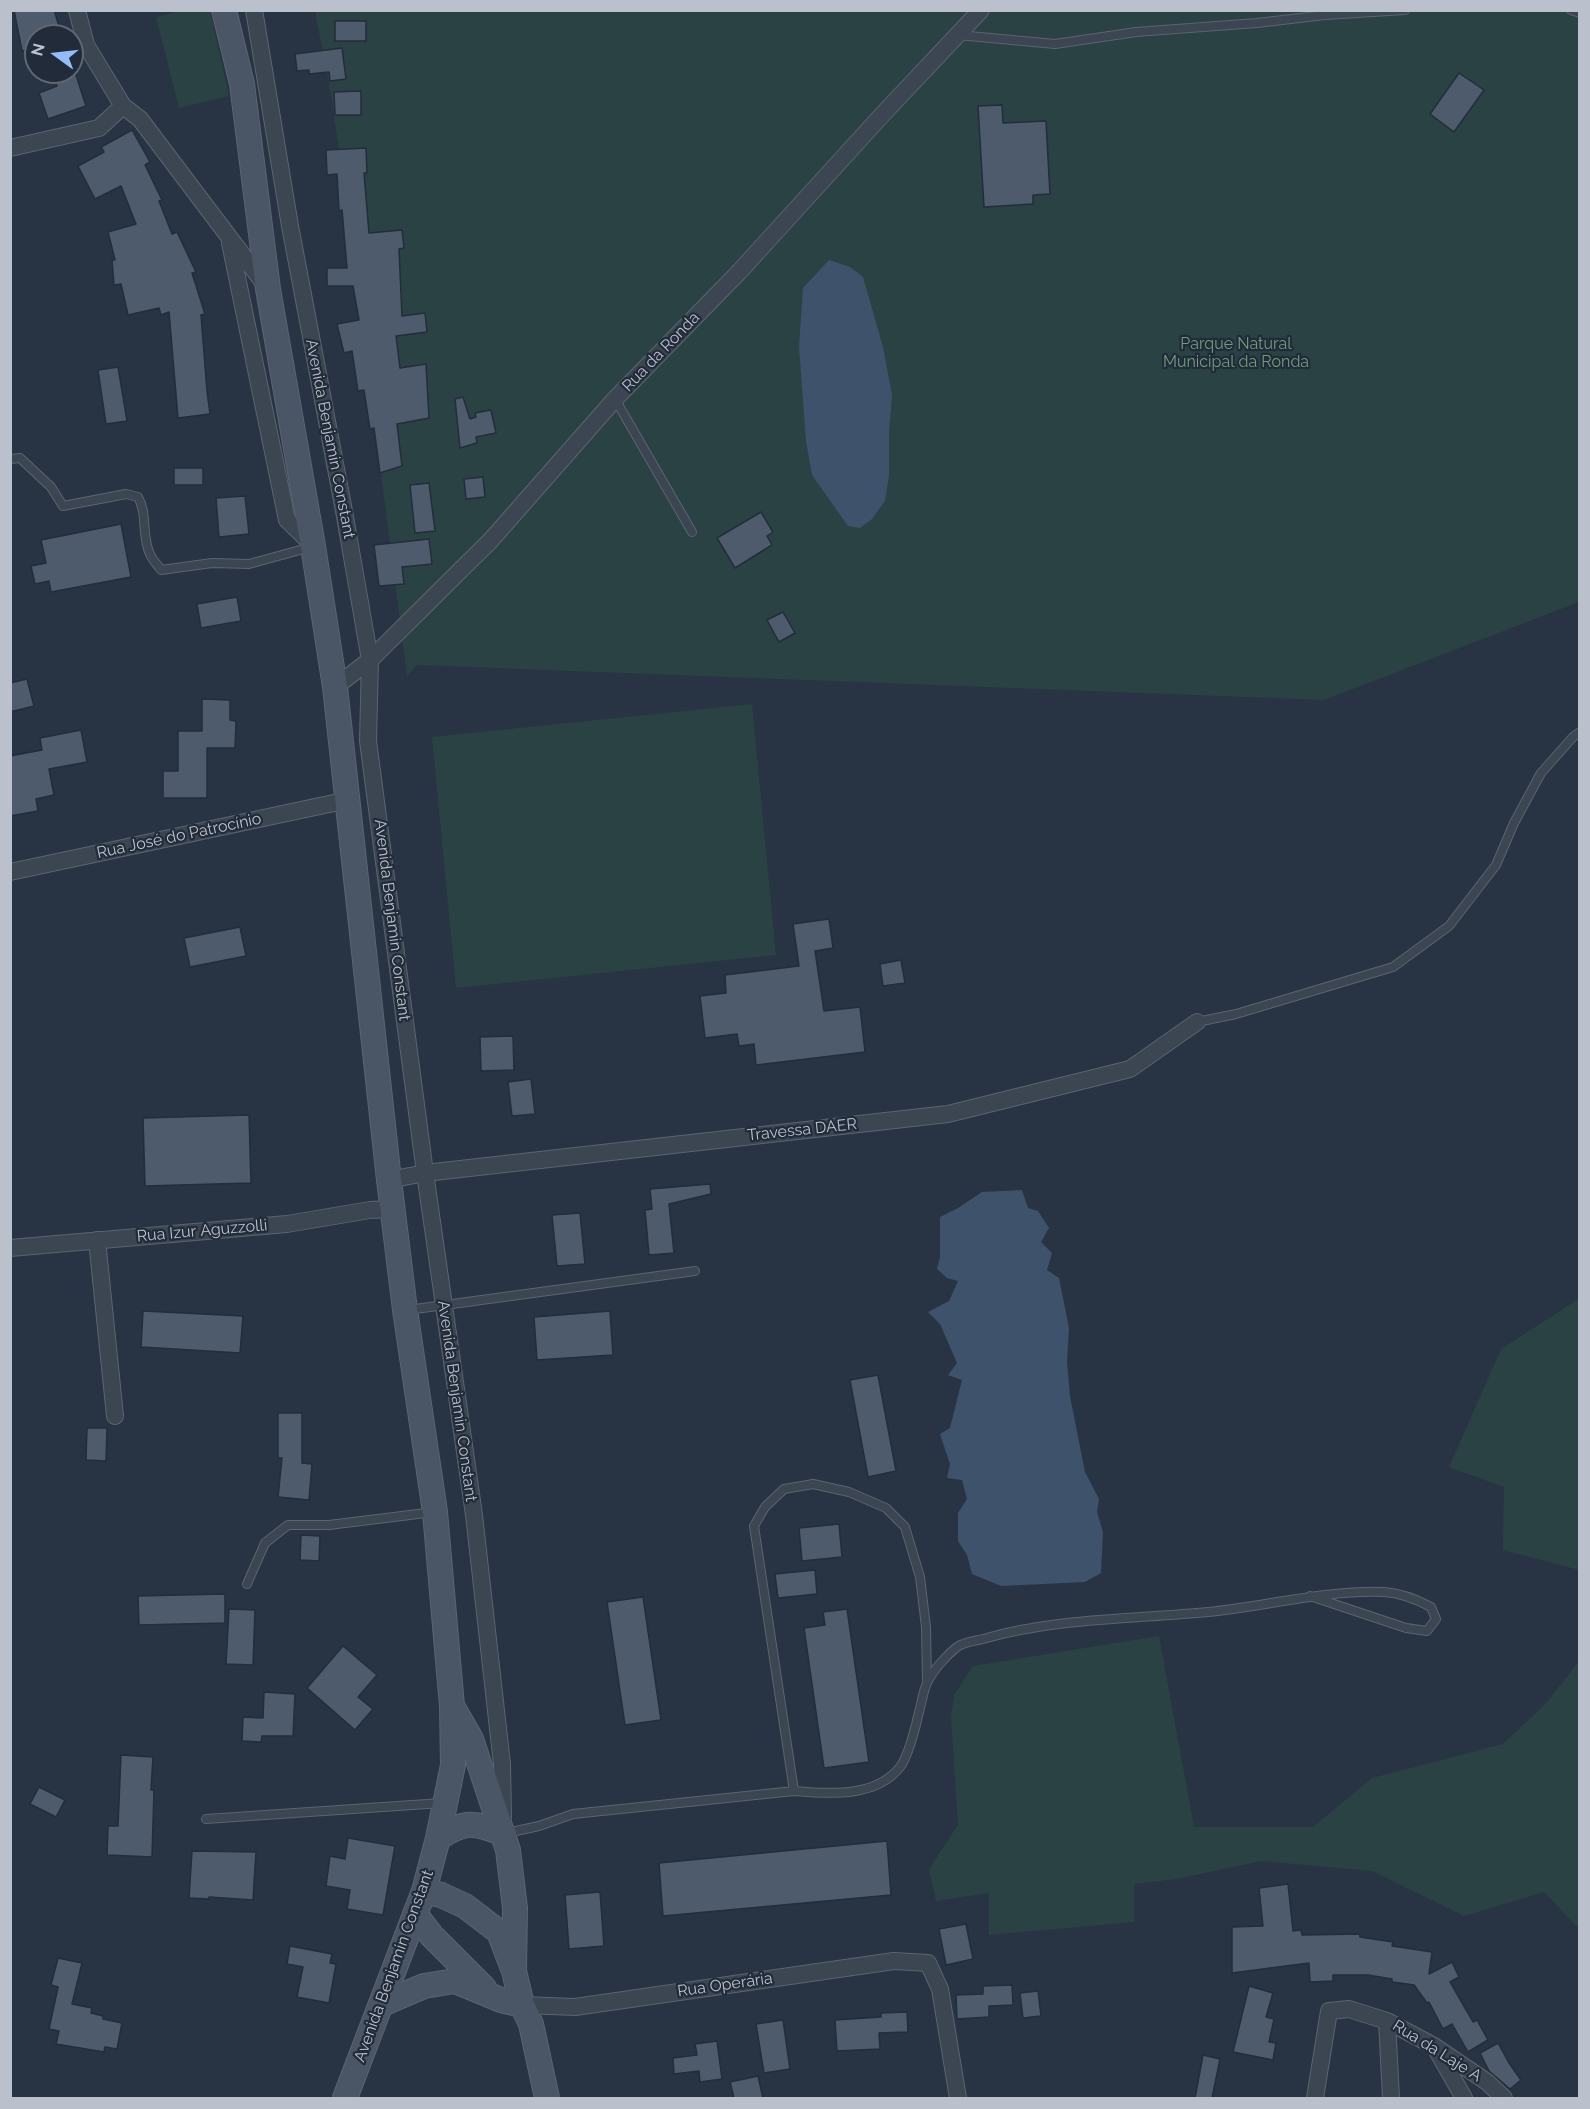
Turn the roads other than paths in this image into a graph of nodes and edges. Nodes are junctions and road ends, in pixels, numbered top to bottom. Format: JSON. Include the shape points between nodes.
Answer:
{"nodes":[{"id":1,"x":77,"y":10,"type":"edge"},
{"id":2,"x":224,"y":10,"type":"edge"},
{"id":3,"x":254,"y":10,"type":"edge"},
{"id":4,"x":981,"y":10,"type":"edge"},
{"id":5,"x":1405,"y":10,"type":"edge"},
{"id":6,"x":1570,"y":10,"type":"edge"},
{"id":7,"x":1323,"y":13,"type":"edge"},
{"id":8,"x":1580,"y":13,"type":"edge"},
{"id":9,"x":957,"y":35,"type":"junction"},
{"id":10,"x":123,"y":106,"type":"junction"},
{"id":11,"x":10,"y":148,"type":"edge"},
{"id":12,"x":229,"y":236,"type":"junction"},
{"id":13,"x":268,"y":289,"type":"junction"},
{"id":14,"x":615,"y":399,"type":"junction"},
{"id":15,"x":10,"y":459,"type":"edge"},
{"id":16,"x":692,"y":532,"type":"dead end"},
{"id":17,"x":314,"y":546,"type":"junction"},
{"id":18,"x":370,"y":660,"type":"junction"},
{"id":19,"x":335,"y":687,"type":"junction"},
{"id":20,"x":1580,"y":732,"type":"edge"},
{"id":21,"x":348,"y":800,"type":"junction"},
{"id":22,"x":10,"y":872,"type":"edge"},
{"id":23,"x":1197,"y":1022,"type":"joint"},
{"id":24,"x":425,"y":1173,"type":"junction"},
{"id":25,"x":389,"y":1180,"type":"junction"},
{"id":26,"x":392,"y":1209,"type":"junction"},
{"id":27,"x":97,"y":1240,"type":"junction"},
{"id":28,"x":10,"y":1248,"type":"edge"},
{"id":29,"x":695,"y":1271,"type":"dead end"},
{"id":30,"x":443,"y":1305,"type":"junction"},
{"id":31,"x":405,"y":1310,"type":"junction"},
{"id":32,"x":116,"y":1416,"type":"dead end"},
{"id":33,"x":435,"y":1512,"type":"junction"},
{"id":34,"x":247,"y":1584,"type":"dead end"},
{"id":35,"x":1310,"y":1596,"type":"junction"},
{"id":36,"x":927,"y":1682,"type":"junction"},
{"id":37,"x":452,"y":1706,"type":"junction"},
{"id":38,"x":794,"y":1791,"type":"junction"},
{"id":39,"x":445,"y":1803,"type":"junction"},
{"id":40,"x":206,"y":1819,"type":"dead end"},
{"id":41,"x":504,"y":1834,"type":"junction"},
{"id":42,"x":438,"y":1838,"type":"junction"},
{"id":43,"x":424,"y":1891,"type":"junction"},
{"id":44,"x":415,"y":1914,"type":"junction"},
{"id":45,"x":514,"y":1971,"type":"junction"},
{"id":46,"x":489,"y":1994,"type":"junction"},
{"id":47,"x":382,"y":2004,"type":"junction"},
{"id":48,"x":522,"y":2005,"type":"junction"},
{"id":49,"x":1387,"y":2021,"type":"junction"},
{"id":50,"x":1434,"y":2046,"type":"junction"},
{"id":51,"x":345,"y":2098,"type":"edge"},
{"id":52,"x":547,"y":2098,"type":"edge"},
{"id":53,"x":958,"y":2098,"type":"edge"},
{"id":54,"x":1315,"y":2098,"type":"edge"},
{"id":55,"x":1391,"y":2098,"type":"edge"},
{"id":56,"x":1464,"y":2098,"type":"edge"},
{"id":57,"x":1504,"y":2098,"type":"edge"}],
"edges":[{"from":1,"to":10,"type":"street","name":"Avenida Benjamin Constant","via":[[86,45]]},
{"from":2,"to":13,"type":"main road","name":"Avenida Benjamin Constant","via":[[242,84]]},
{"from":3,"to":18,"type":"street","name":"Avenida Benjamin Constant"},
{"from":4,"to":9,"type":"street","name":"Rua da Ronda"},
{"from":5,"to":7,"type":"lane"},
{"from":6,"to":8,"type":"lane"},
{"from":7,"to":9,"type":"lane","via":[[1055,44]]},
{"from":9,"to":14,"type":"street","name":"Rua da Ronda","via":[[739,272]]},
{"from":10,"to":11,"type":"street","via":[[99,128]]},
{"from":10,"to":12,"type":"street","name":"Avenida Benjamin Constant","via":[[140,119]]},
{"from":12,"to":13,"type":"street","name":"Avenida Benjamin Constant"},
{"from":12,"to":17,"type":"street","name":"Avenida Benjamin Constant","via":[[287,520]]},
{"from":13,"to":17,"type":"main road","name":"Avenida Benjamin Constant"},
{"from":14,"to":16,"type":"lane"},
{"from":14,"to":18,"type":"street","name":"Rua da Ronda","via":[[491,540]]},
{"from":15,"to":17,"type":"lane","via":[[20,458],[51,487],[63,506],[126,494],[138,496],[144,506],[149,553],[161,570],[212,563],[249,564]]},
{"from":17,"to":19,"type":"main road","name":"Avenida Benjamin Constant"},
{"from":18,"to":19,"type":"street","name":"Rua da Ronda"},
{"from":18,"to":24,"type":"street","name":"Avenida Benjamin Constant","via":[[368,741]]},
{"from":19,"to":21,"type":"main road","name":"Avenida Benjamin Constant"},
{"from":20,"to":23,"type":"lane","via":[[1541,773],[1496,865],[1449,926],[1393,966],[1236,1014]]},
{"from":21,"to":22,"type":"street","name":"Rua José do Patrocínio"},
{"from":21,"to":25,"type":"main road","name":"Avenida Benjamin Constant"},
{"from":23,"to":24,"type":"street","name":"Travessa DAER","via":[[1130,1069],[948,1114]]},
{"from":24,"to":25,"type":"street","name":"Travessa DAER"},
{"from":24,"to":30,"type":"street","name":"Avenida Benjamin Constant"},
{"from":25,"to":26,"type":"main road","name":"Avenida Benjamin Constant"},
{"from":26,"to":27,"type":"street","name":"Rua Izur Aguzzolli","via":[[287,1224]]},
{"from":26,"to":31,"type":"main road","name":"Avenida Benjamin Constant"},
{"from":27,"to":28,"type":"street","name":"Rua Izur Aguzzolli"},
{"from":27,"to":32,"type":"street"},
{"from":29,"to":30,"type":"lane"},
{"from":30,"to":31,"type":"lane"},
{"from":30,"to":41,"type":"street","name":"Avenida Benjamin Constant","via":[[474,1515],[502,1764]]},
{"from":31,"to":33,"type":"main road","name":"Avenida Benjamin Constant"},
{"from":33,"to":34,"type":"lane","via":[[329,1525],[288,1525],[265,1544]]},
{"from":33,"to":37,"type":"main road","name":"Avenida Benjamin Constant"},
{"from":35,"to":35,"type":"lane","via":[[1386,1592],[1408,1596],[1431,1607],[1436,1619],[1427,1631],[1406,1628]]},
{"from":35,"to":36,"type":"lane","via":[[1210,1612],[1073,1622],[1006,1632],[959,1646]]},
{"from":36,"to":38,"type":"lane","via":[[901,1767],[882,1784],[822,1794]]},
{"from":36,"to":38,"type":"lane","via":[[920,1577],[904,1527],[886,1508],[849,1492],[813,1485],[784,1489],[765,1507],[754,1526]]},
{"from":37,"to":39,"type":"main road","name":"Avenida Benjamin Constant","via":[[453,1765]]},
{"from":37,"to":41,"type":"main road","via":[[471,1739]]},
{"from":38,"to":41,"type":"lane","via":[[573,1814]]},
{"from":39,"to":40,"type":"lane"},
{"from":39,"to":42,"type":"main road","name":"Avenida Benjamin Constant"},
{"from":41,"to":42,"type":"main road","via":[[477,1823],[454,1828]]},
{"from":41,"to":45,"type":"main road","via":[[515,1908]]},
{"from":42,"to":43,"type":"main road","name":"Avenida Benjamin Constant"},
{"from":43,"to":44,"type":"main road","name":"Avenida Benjamin Constant"},
{"from":43,"to":45,"type":"main road","via":[[465,1906],[499,1932]]},
{"from":44,"to":46,"type":"main road"},
{"from":44,"to":47,"type":"main road","name":"Avenida Benjamin Constant"},
{"from":45,"to":48,"type":"main road"},
{"from":46,"to":47,"type":"main road","via":[[455,1981],[424,1986]]},
{"from":46,"to":48,"type":"main road"},
{"from":47,"to":51,"type":"main road","name":"Avenida Benjamin Constant"},
{"from":48,"to":52,"type":"main road","via":[[531,2025]]},
{"from":48,"to":53,"type":"street","name":"Rua Operária","via":[[574,2007],[894,1961],[928,1963],[940,1989]]},
{"from":49,"to":50,"type":"street","name":"Rua da Laje A"},
{"from":49,"to":54,"type":"street","name":"Rua da Laje A","via":[[1349,2009],[1329,2011]]},
{"from":49,"to":55,"type":"street"},
{"from":50,"to":56,"type":"street"},
{"from":50,"to":57,"type":"street","name":"Rua da Laje A"}]}
